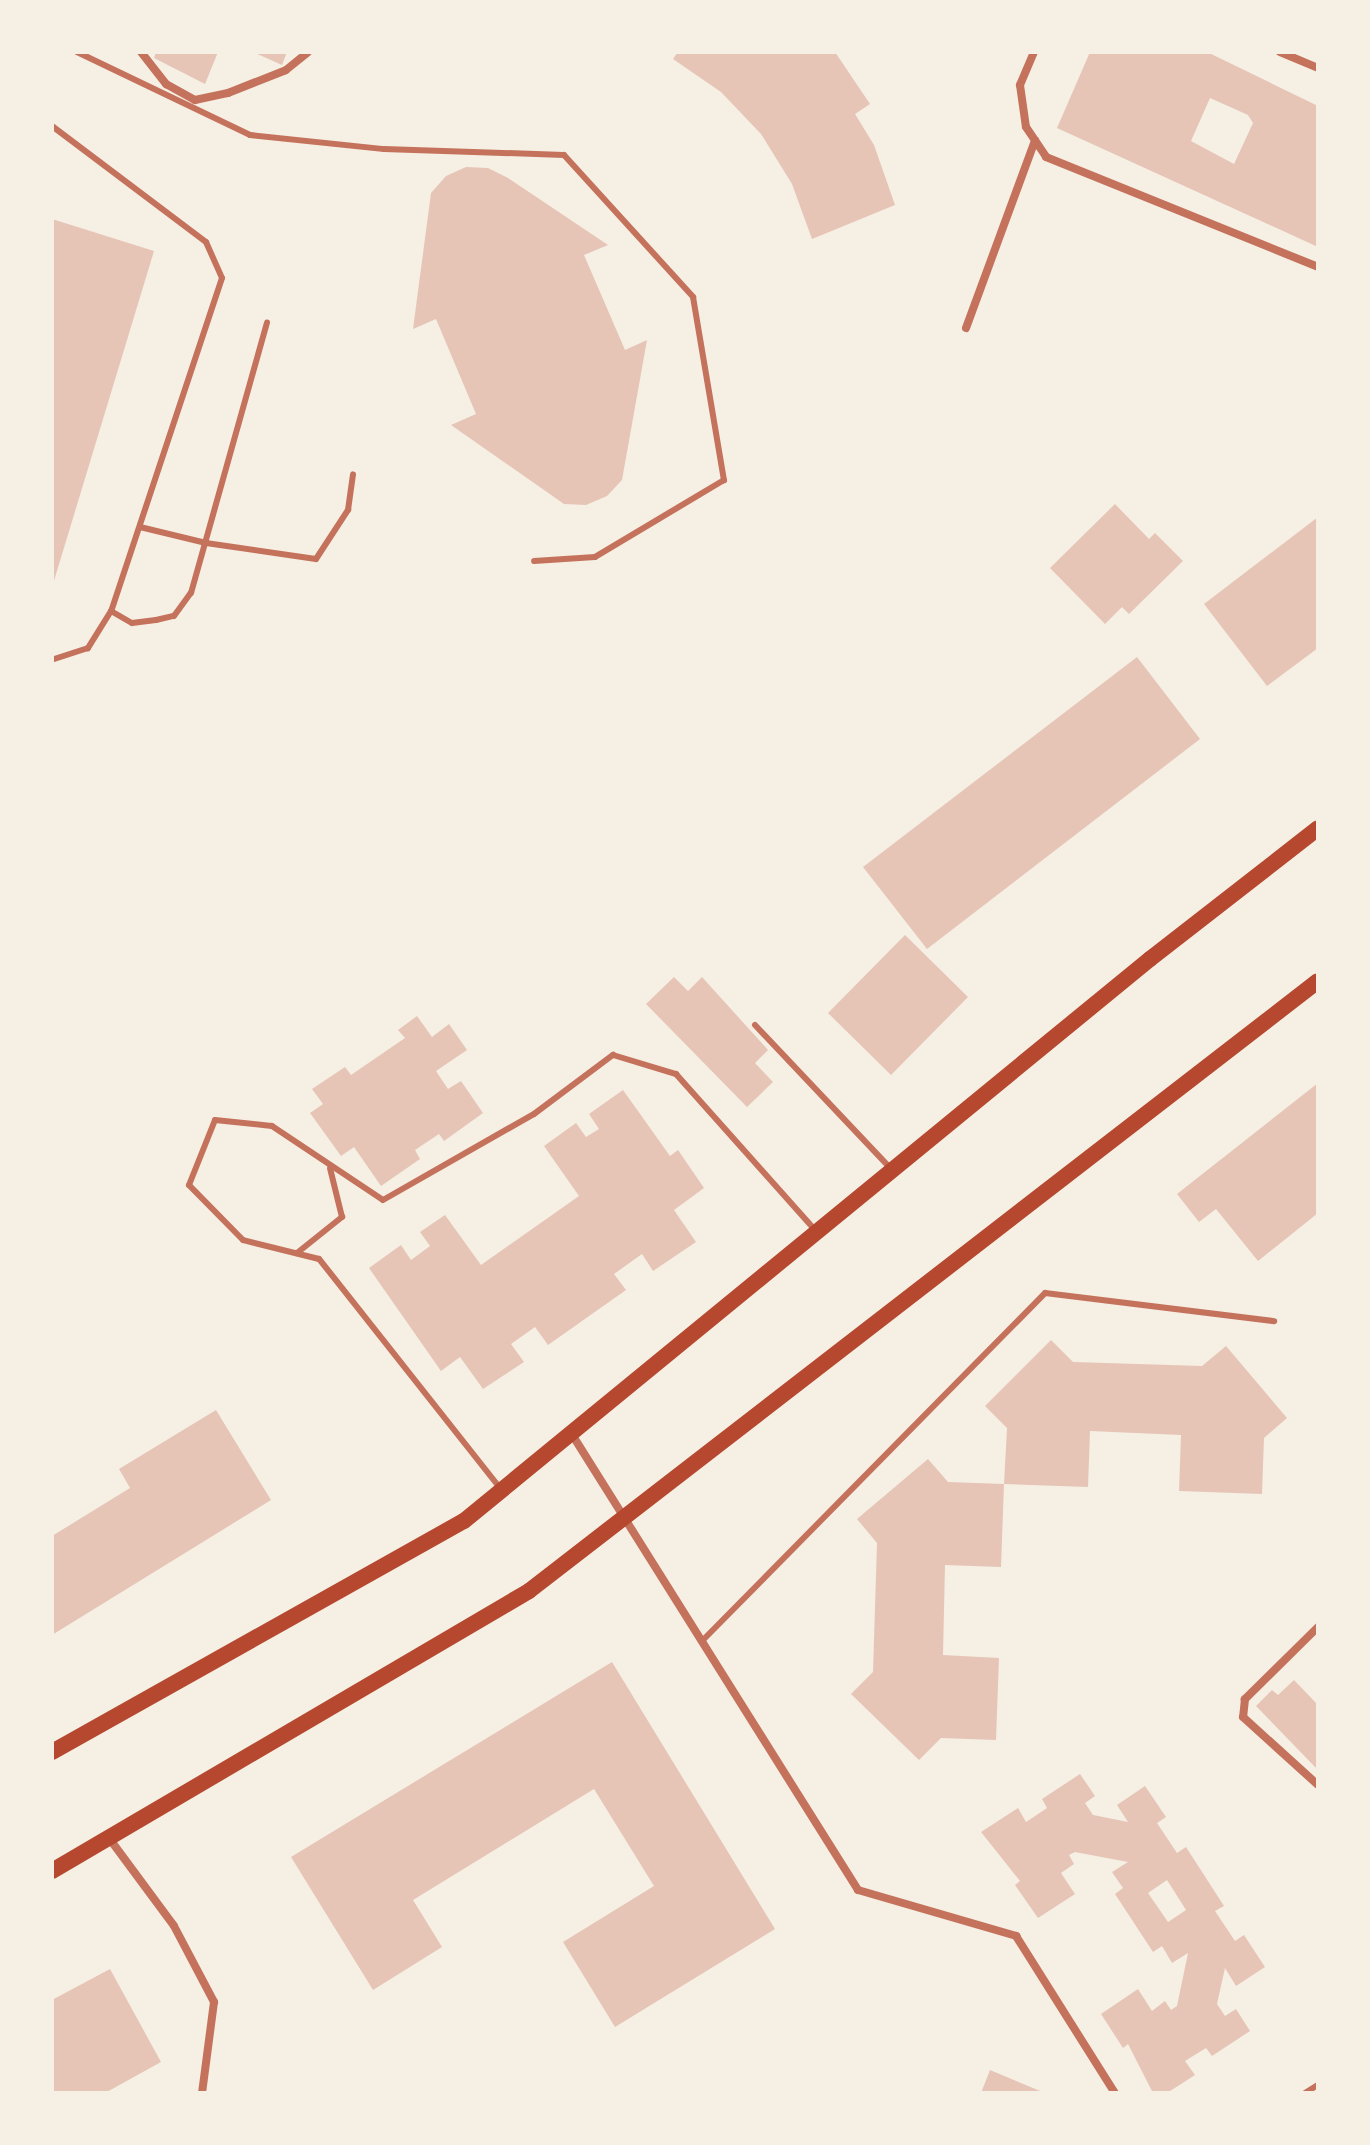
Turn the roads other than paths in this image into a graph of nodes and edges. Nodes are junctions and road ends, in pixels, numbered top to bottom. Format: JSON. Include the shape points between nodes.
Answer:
{"nodes":[{"id":1,"x":77,"y":52,"type":"edge"},
{"id":2,"x":141,"y":52,"type":"edge"},
{"id":3,"x":308,"y":52,"type":"edge"},
{"id":4,"x":1034,"y":52,"type":"edge"},
{"id":5,"x":1280,"y":52,"type":"edge"},
{"id":6,"x":1318,"y":68,"type":"edge"},
{"id":7,"x":52,"y":126,"type":"edge"},
{"id":8,"x":1035,"y":140,"type":"junction"},
{"id":9,"x":1318,"y":267,"type":"edge"},
{"id":10,"x":267,"y":322,"type":"dead end"},
{"id":11,"x":966,"y":328,"type":"dead end"},
{"id":12,"x":353,"y":474,"type":"dead end"},
{"id":13,"x":140,"y":527,"type":"junction"},
{"id":14,"x":206,"y":543,"type":"junction"},
{"id":15,"x":534,"y":561,"type":"dead end"},
{"id":16,"x":111,"y":611,"type":"junction"},
{"id":17,"x":52,"y":660,"type":"edge"},
{"id":18,"x":1318,"y":828,"type":"edge"},
{"id":19,"x":1318,"y":981,"type":"edge"},
{"id":20,"x":755,"y":1025,"type":"dead end"},
{"id":21,"x":330,"y":1168,"type":"junction"},
{"id":22,"x":893,"y":1171,"type":"junction"},
{"id":23,"x":818,"y":1234,"type":"junction"},
{"id":24,"x":297,"y":1253,"type":"junction"},
{"id":25,"x":1274,"y":1321,"type":"dead end"},
{"id":26,"x":573,"y":1436,"type":"junction"},
{"id":27,"x":502,"y":1491,"type":"junction"},
{"id":28,"x":628,"y":1515,"type":"junction"},
{"id":29,"x":1318,"y":1627,"type":"edge"},
{"id":30,"x":704,"y":1639,"type":"junction"},
{"id":31,"x":52,"y":1752,"type":"edge"},
{"id":32,"x":1318,"y":1785,"type":"edge"},
{"id":33,"x":109,"y":1837,"type":"junction"},
{"id":34,"x":52,"y":1871,"type":"edge"},
{"id":35,"x":1318,"y":2085,"type":"edge"},
{"id":36,"x":202,"y":2093,"type":"edge"},
{"id":37,"x":1115,"y":2093,"type":"edge"},
{"id":38,"x":1305,"y":2093,"type":"edge"}],
"edges":[{"from":1,"to":15,"type":"lane","via":[[250,135],[384,149],[564,155],[693,297],[724,480],[595,557]]},
{"from":2,"to":3,"type":"street","via":[[166,84],[195,100],[286,70]]},
{"from":4,"to":8,"type":"street","via":[[1020,85],[1026,127]]},
{"from":5,"to":6,"type":"street"},
{"from":7,"to":13,"type":"lane","via":[[206,242],[222,278]]},
{"from":8,"to":9,"type":"street","via":[[1046,157]]},
{"from":8,"to":11,"type":"street"},
{"from":10,"to":14,"type":"lane"},
{"from":12,"to":14,"type":"lane","via":[[348,510],[316,559]]},
{"from":13,"to":14,"type":"lane"},
{"from":13,"to":16,"type":"lane"},
{"from":14,"to":16,"type":"lane","via":[[191,593],[174,616],[132,623]]},
{"from":16,"to":17,"type":"lane","via":[[88,648]]},
{"from":18,"to":22,"type":"main road"},
{"from":19,"to":28,"type":"main road"},
{"from":20,"to":22,"type":"lane"},
{"from":21,"to":23,"type":"lane","via":[[383,1200],[534,1114],[613,1055],[676,1074]]},
{"from":21,"to":24,"type":"lane","via":[[342,1217]]},
{"from":21,"to":24,"type":"lane","via":[[272,1126],[215,1120],[189,1185],[243,1240]]},
{"from":22,"to":23,"type":"main road"},
{"from":23,"to":26,"type":"main road"},
{"from":24,"to":27,"type":"lane","via":[[319,1259]]},
{"from":25,"to":30,"type":"lane","via":[[1045,1293]]},
{"from":26,"to":27,"type":"main road"},
{"from":26,"to":28,"type":"street"},
{"from":27,"to":31,"type":"main road","via":[[464,1521]]},
{"from":28,"to":30,"type":"street"},
{"from":28,"to":33,"type":"main road","via":[[529,1591]]},
{"from":29,"to":32,"type":"street","via":[[1245,1699],[1243,1717]]},
{"from":30,"to":37,"type":"street","via":[[858,1890],[1016,1936]]},
{"from":33,"to":34,"type":"main road"},
{"from":33,"to":36,"type":"street","via":[[174,1926],[214,2002]]},
{"from":35,"to":38,"type":"lane"}]}
